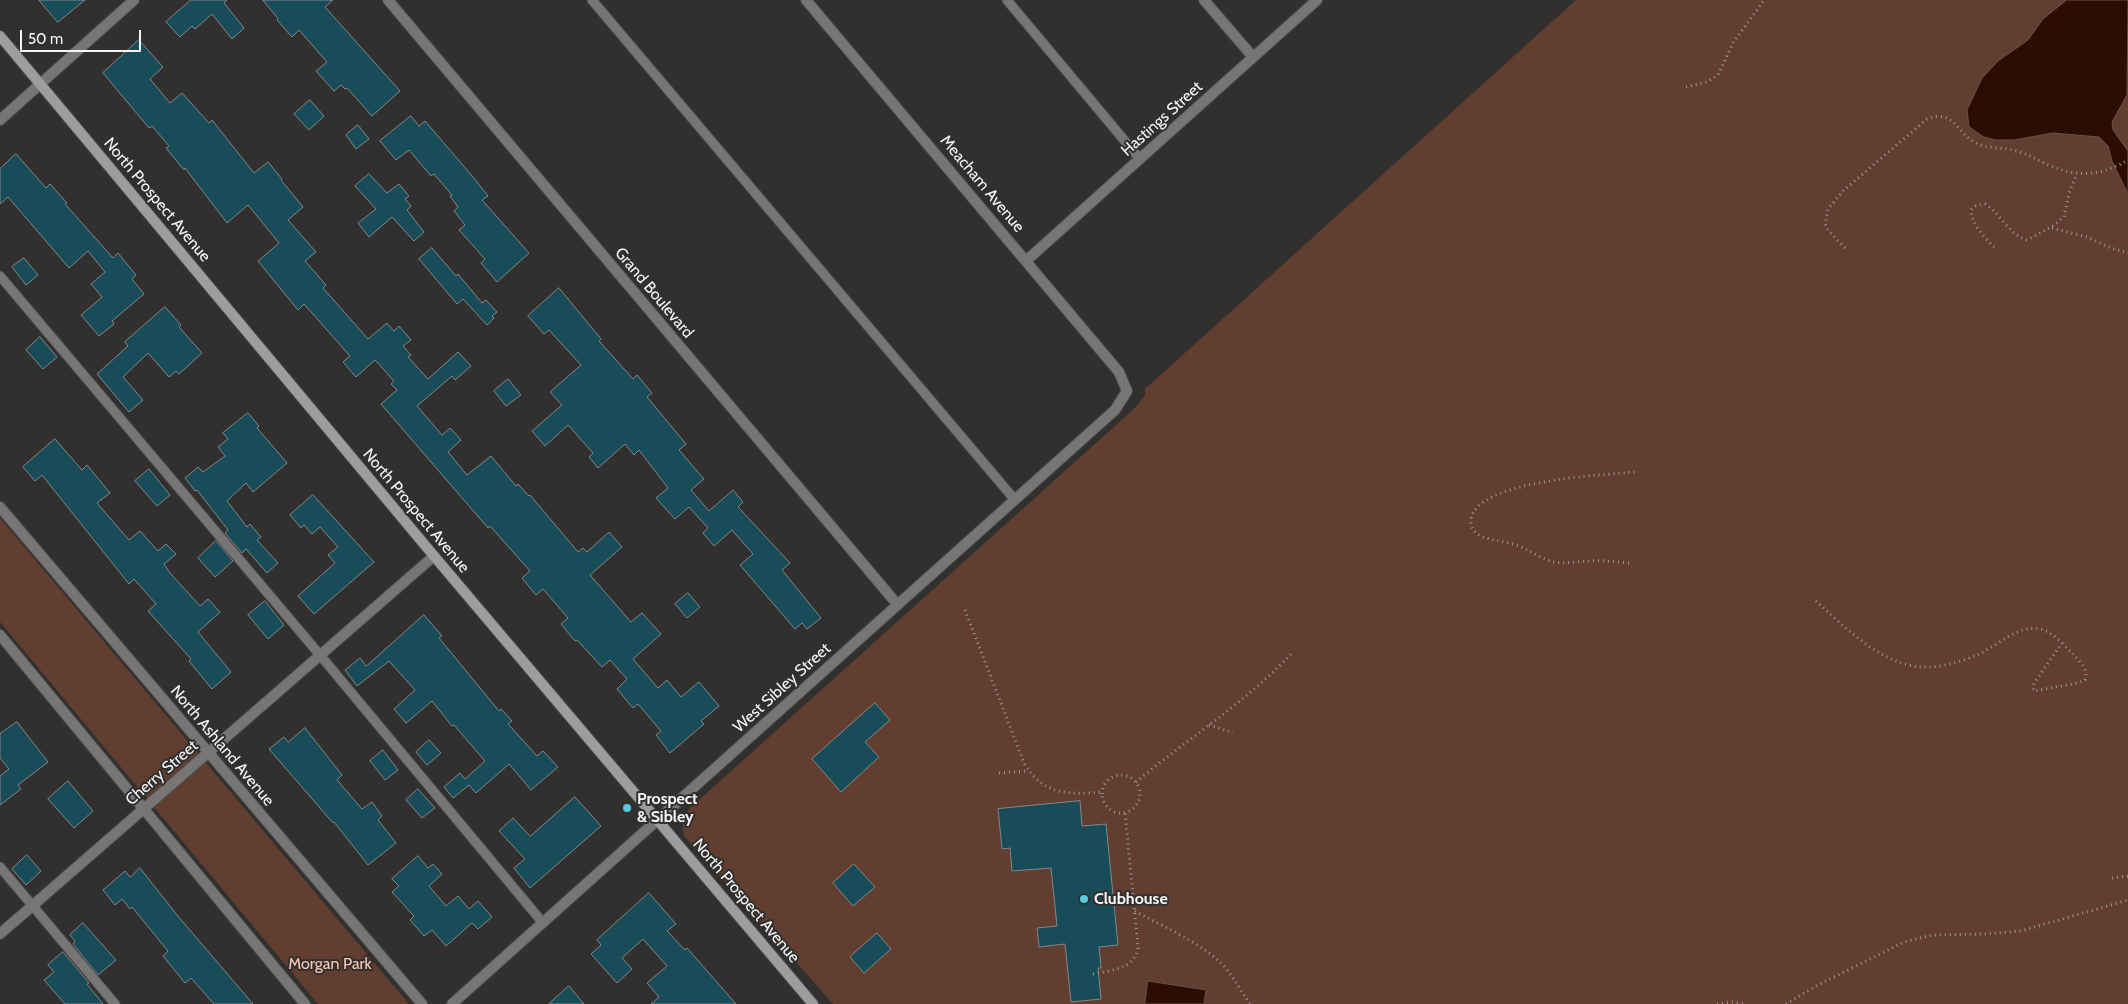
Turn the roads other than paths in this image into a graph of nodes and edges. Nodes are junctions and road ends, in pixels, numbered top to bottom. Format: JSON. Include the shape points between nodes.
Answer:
{"nodes":[{"id":1,"x":134,"y":0,"type":"edge"},
{"id":2,"x":388,"y":0,"type":"edge"},
{"id":3,"x":592,"y":0,"type":"edge"},
{"id":4,"x":806,"y":0,"type":"edge"},
{"id":5,"x":1007,"y":0,"type":"edge"},
{"id":6,"x":1204,"y":0,"type":"edge"},
{"id":7,"x":1317,"y":0,"type":"edge"},
{"id":8,"x":0,"y":36,"type":"edge"},
{"id":9,"x":1253,"y":58,"type":"junction"},
{"id":10,"x":41,"y":84,"type":"junction"},
{"id":11,"x":0,"y":120,"type":"edge"},
{"id":12,"x":1140,"y":159,"type":"junction"},
{"id":13,"x":1027,"y":260,"type":"junction"},
{"id":14,"x":0,"y":276,"type":"edge"},
{"id":15,"x":1127,"y":391,"type":"joint"},
{"id":16,"x":1015,"y":500,"type":"junction"},
{"id":17,"x":0,"y":507,"type":"edge"},
{"id":18,"x":434,"y":556,"type":"junction"},
{"id":19,"x":897,"y":604,"type":"junction"},
{"id":20,"x":0,"y":635,"type":"edge"},
{"id":21,"x":320,"y":655,"type":"junction"},
{"id":22,"x":208,"y":753,"type":"junction"},
{"id":23,"x":144,"y":808,"type":"junction"},
{"id":24,"x":658,"y":820,"type":"junction"},
{"id":25,"x":0,"y":867,"type":"edge"},
{"id":26,"x":32,"y":906,"type":"junction"},
{"id":27,"x":543,"y":923,"type":"junction"},
{"id":28,"x":0,"y":934,"type":"edge"},
{"id":29,"x":115,"y":1004,"type":"edge"},
{"id":30,"x":305,"y":1004,"type":"edge"},
{"id":31,"x":422,"y":1004,"type":"edge"},
{"id":32,"x":452,"y":1004,"type":"edge"},
{"id":33,"x":813,"y":1004,"type":"edge"}],
"edges":[{"from":1,"to":10,"type":"street"},
{"from":2,"to":19,"type":"street","name":"Grand Boulevard"},
{"from":3,"to":16,"type":"lane"},
{"from":4,"to":13,"type":"street","name":"Meacham Avenue"},
{"from":5,"to":12,"type":"lane"},
{"from":6,"to":9,"type":"street"},
{"from":7,"to":9,"type":"street","name":"Hastings Street"},
{"from":8,"to":10,"type":"street","name":"North Prospect Avenue"},
{"from":9,"to":12,"type":"street","name":"Hastings Street"},
{"from":10,"to":11,"type":"street"},
{"from":10,"to":18,"type":"street","name":"North Prospect Avenue"},
{"from":12,"to":13,"type":"street","name":"Hastings Street"},
{"from":13,"to":15,"type":"street","name":"Meacham Avenue","via":[[1119,372]]},
{"from":14,"to":21,"type":"lane"},
{"from":15,"to":16,"type":"street","name":"West Sibley Street","via":[[1115,410]]},
{"from":16,"to":19,"type":"street","name":"West Sibley Street"},
{"from":17,"to":22,"type":"street","name":"North Ashland Avenue"},
{"from":18,"to":21,"type":"street","name":"Cherry Street"},
{"from":18,"to":24,"type":"street","name":"North Prospect Avenue"},
{"from":19,"to":24,"type":"street","name":"West Sibley Street"},
{"from":20,"to":23,"type":"street"},
{"from":21,"to":22,"type":"street","name":"Cherry Street"},
{"from":21,"to":27,"type":"lane"},
{"from":22,"to":23,"type":"street","name":"Cherry Street"},
{"from":22,"to":31,"type":"street","name":"North Ashland Avenue"},
{"from":23,"to":26,"type":"street","name":"Cherry Street"},
{"from":23,"to":30,"type":"street"},
{"from":24,"to":27,"type":"street","name":"West Sibley Street"},
{"from":24,"to":33,"type":"street","name":"North Prospect Avenue"},
{"from":25,"to":26,"type":"lane"},
{"from":26,"to":28,"type":"street","name":"Cherry Street"},
{"from":26,"to":29,"type":"lane"},
{"from":27,"to":32,"type":"street","name":"West Sibley Street"}]}
